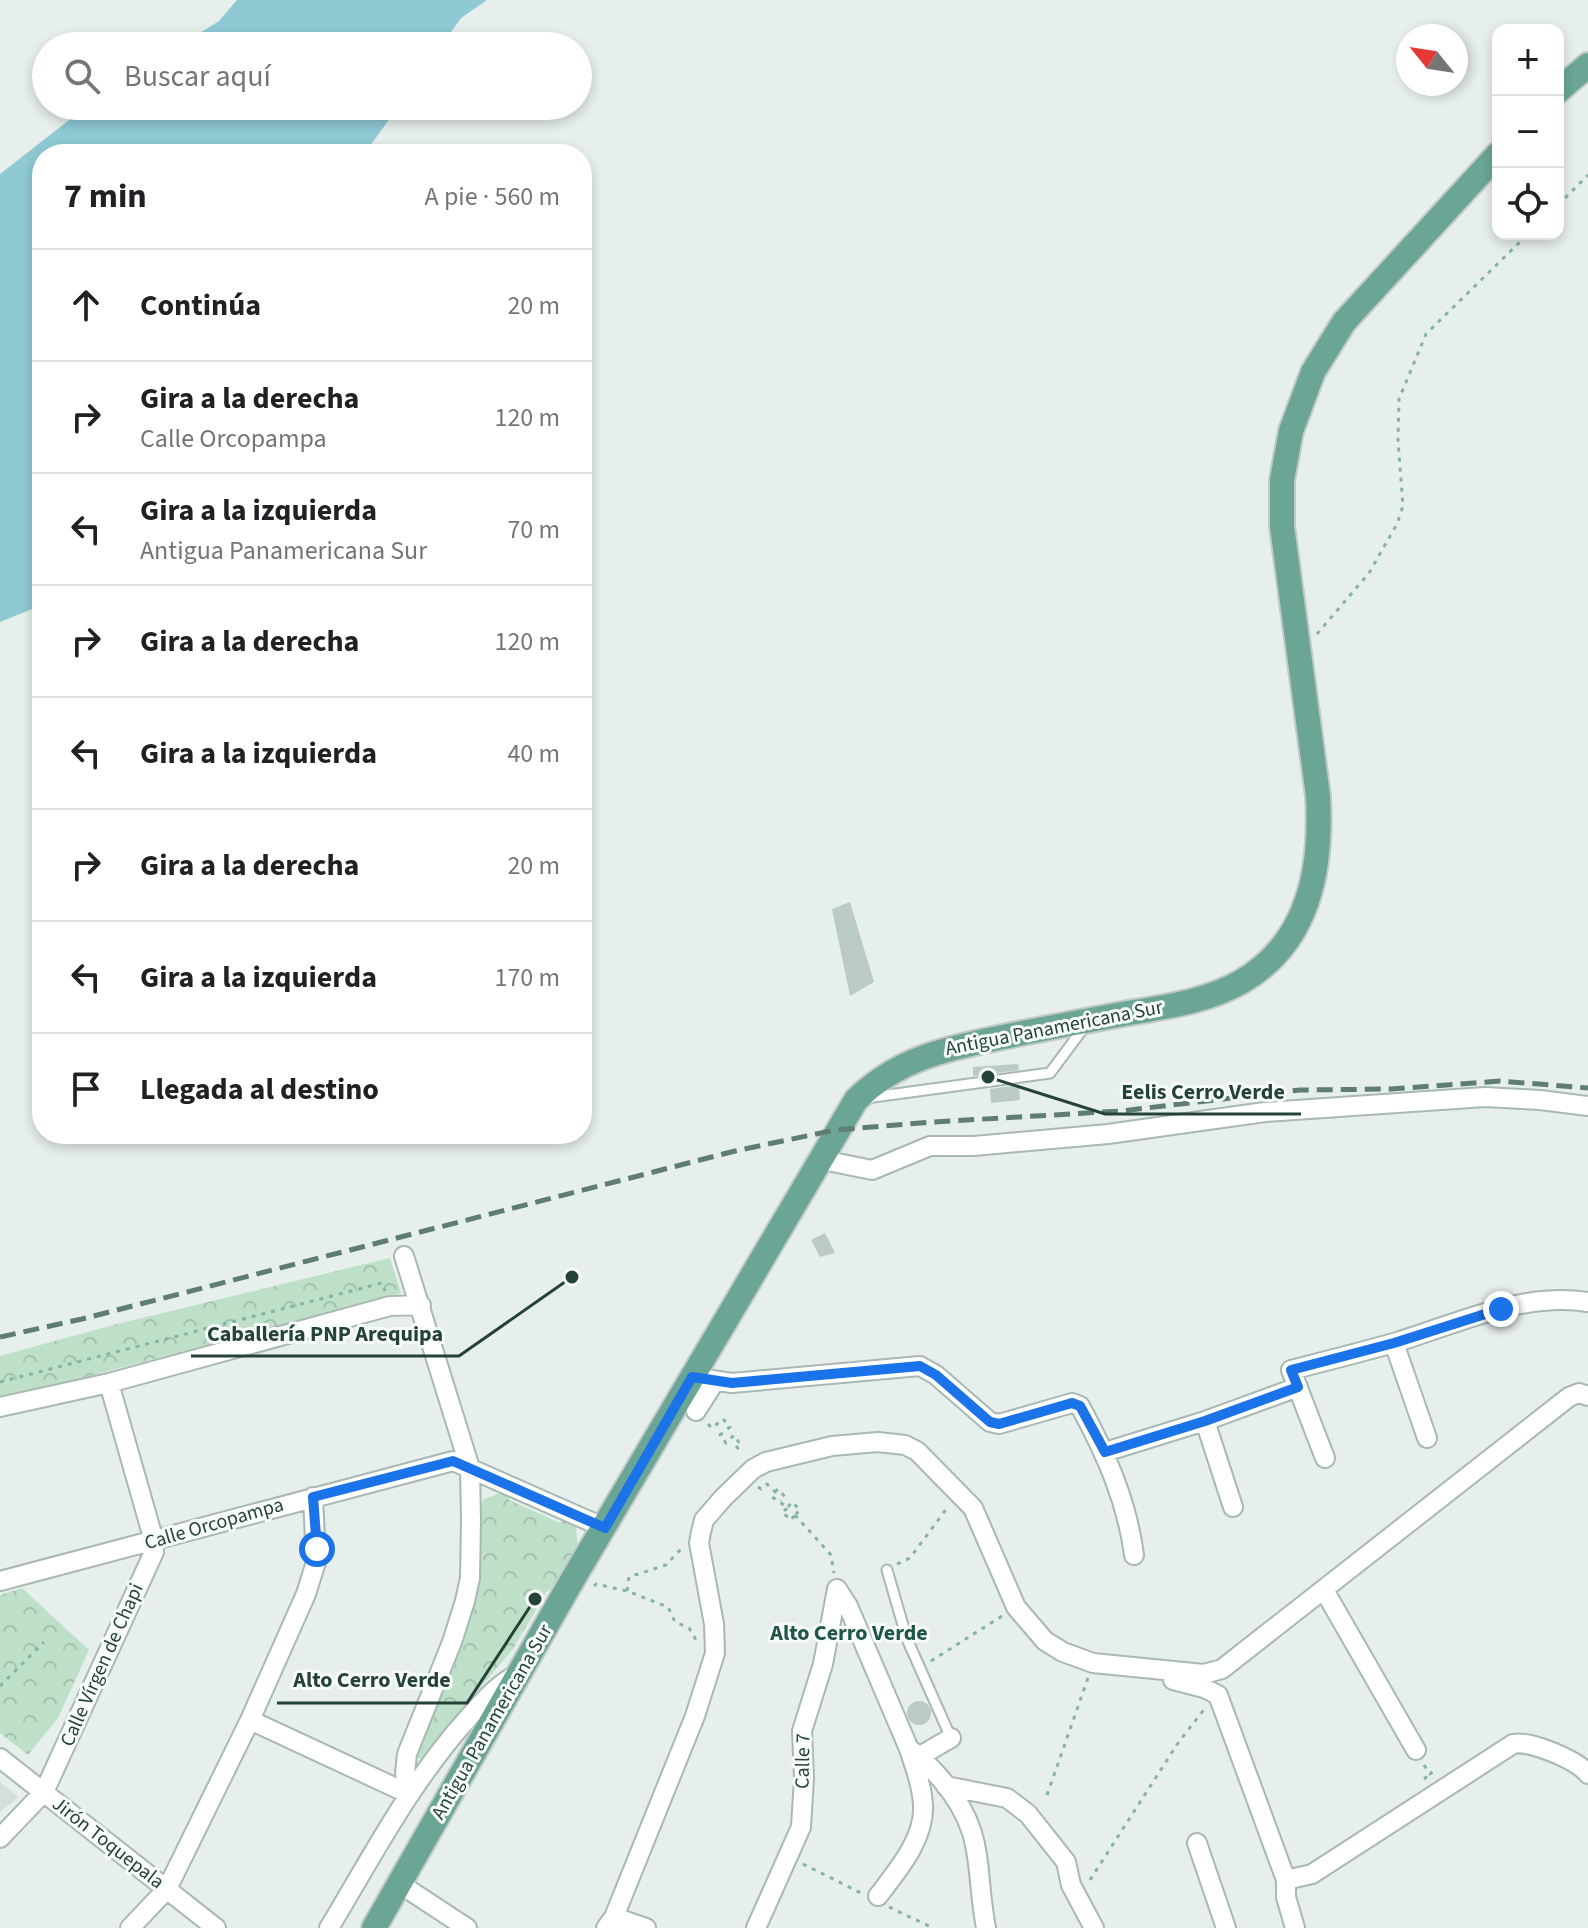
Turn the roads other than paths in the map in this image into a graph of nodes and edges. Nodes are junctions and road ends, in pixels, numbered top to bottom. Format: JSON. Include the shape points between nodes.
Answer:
{"nodes":[{"id":1,"x":1588,"y":65,"type":"edge"},
{"id":2,"x":1564,"y":86,"type":"edge"},
{"id":3,"x":1492,"y":161,"type":"edge"},
{"id":4,"x":1090,"y":1020,"type":"junction"},
{"id":5,"x":856,"y":1100,"type":"junction"},
{"id":6,"x":1588,"y":1106,"type":"edge"},
{"id":7,"x":818,"y":1159,"type":"junction"},
{"id":8,"x":404,"y":1256,"type":"dead end"},
{"id":9,"x":1588,"y":1302,"type":"edge"},
{"id":10,"x":421,"y":1305,"type":"junction"},
{"id":11,"x":1394,"y":1343,"type":"junction"},
{"id":12,"x":704,"y":1379,"type":"junction"},
{"id":13,"x":109,"y":1383,"type":"junction"},
{"id":14,"x":1298,"y":1387,"type":"junction"},
{"id":15,"x":1588,"y":1396,"type":"edge"},
{"id":16,"x":0,"y":1407,"type":"edge"},
{"id":17,"x":696,"y":1411,"type":"road end"},
{"id":18,"x":1205,"y":1421,"type":"junction"},
{"id":19,"x":1427,"y":1438,"type":"dead end"},
{"id":20,"x":1105,"y":1452,"type":"junction"},
{"id":21,"x":1325,"y":1458,"type":"dead end"},
{"id":22,"x":470,"y":1468,"type":"junction"},
{"id":23,"x":313,"y":1497,"type":"junction"},
{"id":24,"x":1233,"y":1507,"type":"dead end"},
{"id":25,"x":605,"y":1528,"type":"junction"},
{"id":26,"x":154,"y":1541,"type":"junction"},
{"id":27,"x":1134,"y":1555,"type":"dead end"},
{"id":28,"x":887,"y":1570,"type":"road end"},
{"id":29,"x":0,"y":1581,"type":"edge"},
{"id":30,"x":1324,"y":1590,"type":"junction"},
{"id":31,"x":1120,"y":1667,"type":"junction"},
{"id":32,"x":522,"y":1671,"type":"junction"},
{"id":33,"x":250,"y":1720,"type":"junction"},
{"id":34,"x":951,"y":1738,"type":"joint"},
{"id":35,"x":915,"y":1752,"type":"junction"},
{"id":36,"x":1423,"y":1755,"type":"road end"},
{"id":37,"x":0,"y":1758,"type":"edge"},
{"id":38,"x":1588,"y":1774,"type":"edge"},
{"id":39,"x":946,"y":1786,"type":"junction"},
{"id":40,"x":44,"y":1792,"type":"junction"},
{"id":41,"x":409,"y":1794,"type":"junction"},
{"id":42,"x":0,"y":1838,"type":"edge"},
{"id":43,"x":1197,"y":1843,"type":"dead end"},
{"id":44,"x":1286,"y":1880,"type":"junction"},
{"id":45,"x":400,"y":1884,"type":"junction"},
{"id":46,"x":167,"y":1889,"type":"junction"},
{"id":47,"x":878,"y":1896,"type":"dead end"},
{"id":48,"x":610,"y":1923,"type":"edge"},
{"id":49,"x":130,"y":1928,"type":"edge"},
{"id":50,"x":216,"y":1928,"type":"edge"},
{"id":51,"x":329,"y":1928,"type":"edge"},
{"id":52,"x":374,"y":1928,"type":"edge"},
{"id":53,"x":467,"y":1928,"type":"edge"},
{"id":54,"x":646,"y":1928,"type":"edge"},
{"id":55,"x":756,"y":1928,"type":"edge"},
{"id":56,"x":986,"y":1928,"type":"edge"},
{"id":57,"x":1094,"y":1928,"type":"edge"},
{"id":58,"x":1226,"y":1928,"type":"edge"},
{"id":59,"x":1295,"y":1928,"type":"edge"}],
"edges":[{"from":1,"to":2,"type":"main road"},
{"from":3,"to":4,"type":"main road","name":"Antigua Panamericana Sur","via":[[1344,322],[1299,404],[1285,457],[1285,566],[1320,835],[1314,885],[1294,928],[1261,967],[1221,991]]},
{"from":4,"to":5,"type":"main road","name":"Antigua Panamericana Sur","via":[[935,1051],[881,1077]]},
{"from":4,"to":5,"type":"lane","via":[[1050,1073]]},
{"from":5,"to":7,"type":"main road","name":"Antigua Panamericana Sur"},
{"from":6,"to":7,"type":"street","via":[[1485,1097],[1265,1112],[1108,1134],[930,1146],[872,1170]]},
{"from":7,"to":12,"type":"main road","name":"Antigua Panamericana Sur"},
{"from":8,"to":10,"type":"street"},
{"from":9,"to":11,"type":"street","via":[[1550,1299],[1520,1304]]},
{"from":10,"to":13,"type":"street","via":[[390,1306]]},
{"from":10,"to":22,"type":"street"},
{"from":11,"to":14,"type":"street","via":[[1291,1370]]},
{"from":11,"to":19,"type":"street"},
{"from":12,"to":17,"type":"street"},
{"from":12,"to":20,"type":"street","via":[[732,1383],[920,1366],[990,1422],[1072,1403],[1080,1406]]},
{"from":12,"to":25,"type":"main road","name":"Antigua Panamericana Sur"},
{"from":13,"to":16,"type":"street"},
{"from":13,"to":26,"type":"street"},
{"from":14,"to":18,"type":"street"},
{"from":14,"to":21,"type":"street"},
{"from":15,"to":30,"type":"street","via":[[1569,1397]]},
{"from":18,"to":20,"type":"street"},
{"from":18,"to":24,"type":"street"},
{"from":20,"to":27,"type":"street","via":[[1129,1519]]},
{"from":22,"to":23,"type":"street","name":"Calle Orcopampa","via":[[453,1461]]},
{"from":22,"to":25,"type":"street","name":"Calle Orcopampa"},
{"from":22,"to":41,"type":"street","via":[[470,1578],[452,1642],[407,1754]]},
{"from":23,"to":26,"type":"street","name":"Calle Orcopampa"},
{"from":23,"to":33,"type":"street","via":[[316,1562]]},
{"from":25,"to":32,"type":"main road","name":"Antigua Panamericana Sur"},
{"from":26,"to":29,"type":"street","name":"Calle Orcopampa"},
{"from":26,"to":40,"type":"street","name":"Calle Vírgen de Chapi","via":[[154,1552]]},
{"from":28,"to":34,"type":"lane","via":[[907,1639]]},
{"from":30,"to":31,"type":"street","via":[[1222,1669],[1204,1674]]},
{"from":30,"to":36,"type":"street"},
{"from":31,"to":44,"type":"street","via":[[1218,1695]]},
{"from":31,"to":48,"type":"street","via":[[1093,1663],[1045,1641],[1016,1607],[973,1508],[917,1451],[893,1442],[832,1446],[779,1457],[755,1469],[704,1520],[699,1543],[715,1653],[695,1716]]},
{"from":32,"to":41,"type":"street","via":[[499,1684],[437,1752]]},
{"from":32,"to":45,"type":"main road","name":"Antigua Panamericana Sur"},
{"from":33,"to":41,"type":"street"},
{"from":33,"to":46,"type":"street"},
{"from":34,"to":35,"type":"street"},
{"from":35,"to":39,"type":"street"},
{"from":35,"to":47,"type":"street","via":[[924,1808],[920,1825],[902,1864]]},
{"from":35,"to":55,"type":"street","name":"Calle 7","via":[[837,1589],[829,1640],[802,1731],[801,1827]]},
{"from":37,"to":40,"type":"street","name":"Jirón Toquepala"},
{"from":38,"to":44,"type":"street","via":[[1558,1756],[1513,1744],[1312,1874]]},
{"from":39,"to":56,"type":"street","via":[[974,1834]]},
{"from":39,"to":57,"type":"street","via":[[1018,1805],[1066,1862],[1071,1885]]},
{"from":40,"to":42,"type":"street","name":"Calle Vírgen de Chapi"},
{"from":40,"to":46,"type":"street","name":"Jirón Toquepala"},
{"from":41,"to":51,"type":"street"},
{"from":43,"to":58,"type":"street"},
{"from":44,"to":59,"type":"street"},
{"from":45,"to":52,"type":"main road","name":"Antigua Panamericana Sur"},
{"from":45,"to":53,"type":"street"},
{"from":46,"to":49,"type":"street"},
{"from":46,"to":50,"type":"street","name":"Jirón Toquepala"},
{"from":48,"to":54,"type":"street"}]}
